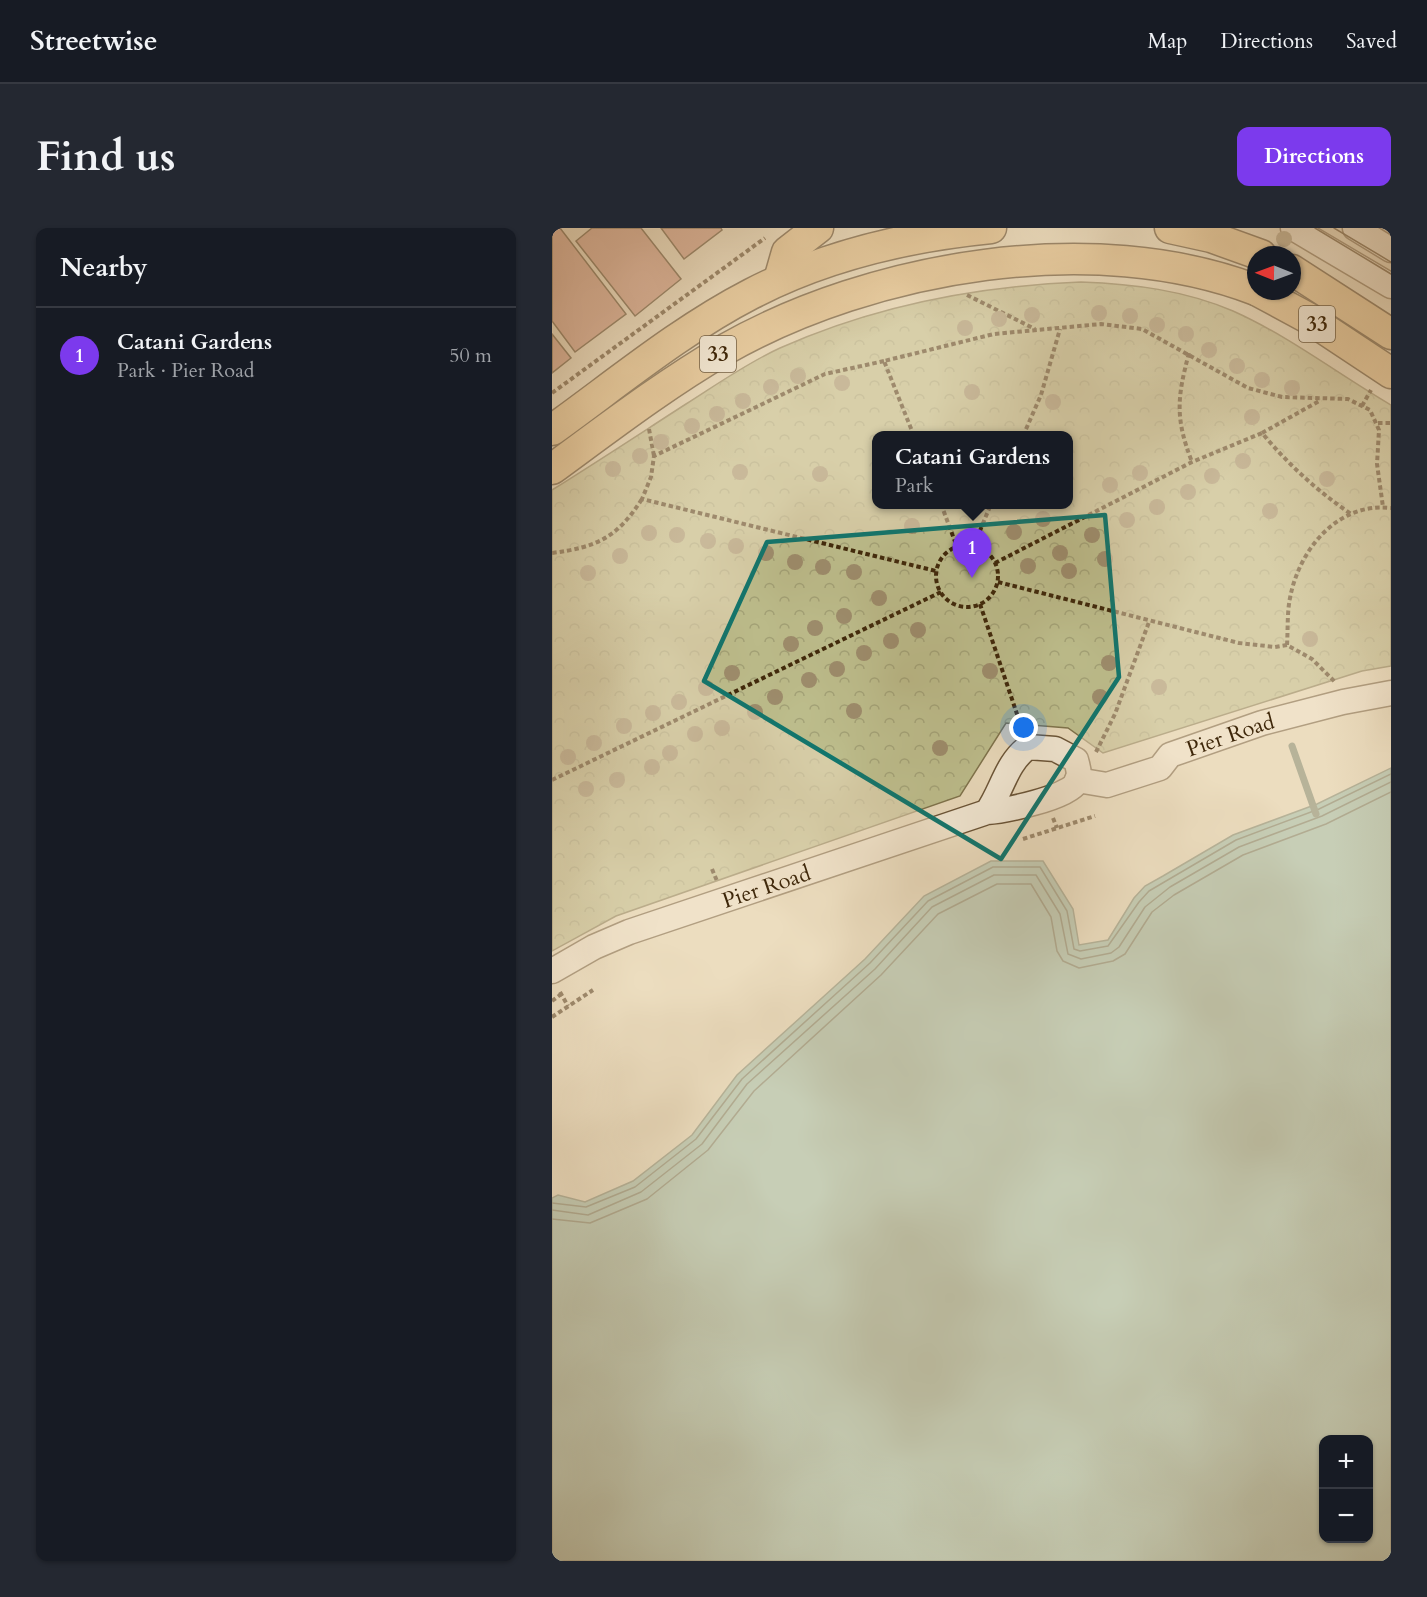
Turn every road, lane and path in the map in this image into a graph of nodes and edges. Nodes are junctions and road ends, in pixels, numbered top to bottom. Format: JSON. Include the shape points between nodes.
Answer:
{"nodes":[{"id":1,"x":818,"y":228,"type":"edge"},
{"id":2,"x":991,"y":228,"type":"edge"},
{"id":3,"x":1170,"y":228,"type":"edge"},
{"id":4,"x":1293,"y":228,"type":"edge"},
{"id":5,"x":929,"y":232,"type":"edge"},
{"id":6,"x":771,"y":234,"type":"dead end"},
{"id":7,"x":890,"y":236,"type":"edge"},
{"id":8,"x":1247,"y":250,"type":"edge"},
{"id":9,"x":913,"y":274,"type":"junction"},
{"id":10,"x":1301,"y":276,"type":"edge"},
{"id":11,"x":779,"y":280,"type":"junction"},
{"id":12,"x":1382,"y":281,"type":"edge"},
{"id":13,"x":1247,"y":287,"type":"edge"},
{"id":14,"x":957,"y":289,"type":"dead end"},
{"id":15,"x":1274,"y":300,"type":"edge"},
{"id":16,"x":1382,"y":328,"type":"edge"},
{"id":17,"x":1060,"y":329,"type":"junction"},
{"id":18,"x":1037,"y":330,"type":"junction"},
{"id":19,"x":1189,"y":353,"type":"junction"},
{"id":20,"x":884,"y":361,"type":"junction"},
{"id":21,"x":1376,"y":380,"type":"edge"},
{"id":22,"x":552,"y":393,"type":"edge"},
{"id":23,"x":1321,"y":400,"type":"junction"},
{"id":24,"x":1362,"y":406,"type":"junction"},
{"id":25,"x":1378,"y":423,"type":"junction"},
{"id":26,"x":1391,"y":423,"type":"edge"},
{"id":27,"x":649,"y":425,"type":"dead end"},
{"id":28,"x":552,"y":430,"type":"edge"},
{"id":29,"x":912,"y":431,"type":"edge"},
{"id":30,"x":1025,"y":431,"type":"edge"},
{"id":31,"x":1262,"y":433,"type":"junction"},
{"id":32,"x":654,"y":456,"type":"junction"},
{"id":33,"x":1192,"y":462,"type":"junction"},
{"id":34,"x":552,"y":469,"type":"edge"},
{"id":35,"x":642,"y":499,"type":"junction"},
{"id":36,"x":1383,"y":507,"type":"junction"},
{"id":37,"x":1391,"y":508,"type":"edge"},
{"id":38,"x":942,"y":509,"type":"edge"},
{"id":39,"x":989,"y":509,"type":"edge"},
{"id":40,"x":1351,"y":514,"type":"junction"},
{"id":41,"x":974,"y":545,"type":"junction"},
{"id":42,"x":957,"y":547,"type":"junction"},
{"id":43,"x":552,"y":553,"type":"edge"},
{"id":44,"x":995,"y":563,"type":"junction"},
{"id":45,"x":936,"y":571,"type":"junction"},
{"id":46,"x":998,"y":582,"type":"junction"},
{"id":47,"x":940,"y":592,"type":"junction"},
{"id":48,"x":980,"y":604,"type":"junction"},
{"id":49,"x":1149,"y":622,"type":"junction"},
{"id":50,"x":1287,"y":645,"type":"junction"},
{"id":51,"x":1391,"y":693,"type":"edge"},
{"id":52,"x":1343,"y":702,"type":"junction"},
{"id":53,"x":1028,"y":747,"type":"junction"},
{"id":54,"x":1078,"y":776,"type":"junction"},
{"id":55,"x":552,"y":780,"type":"edge"},
{"id":56,"x":987,"y":812,"type":"junction"},
{"id":57,"x":1095,"y":816,"type":"dead end"},
{"id":58,"x":1023,"y":839,"type":"dead end"},
{"id":59,"x":552,"y":971,"type":"edge"},
{"id":60,"x":593,"y":990,"type":"dead end"},
{"id":61,"x":562,"y":994,"type":"dead end"},
{"id":62,"x":568,"y":1006,"type":"junction"},
{"id":63,"x":552,"y":1017,"type":"edge"}],
"edges":[{"from":1,"to":11,"type":"main road","via":[[787,252]]},
{"from":2,"to":5,"type":"main road","number":"33"},
{"from":3,"to":8,"type":"main road"},
{"from":4,"to":12,"type":"street"},
{"from":5,"to":7,"type":"main road","number":"33"},
{"from":5,"to":9,"type":"main road"},
{"from":6,"to":22,"type":"path"},
{"from":7,"to":9,"type":"main road"},
{"from":7,"to":11,"type":"main road","number":"33","via":[[857,254]]},
{"from":9,"to":13,"type":"main road","number":"33","via":[[1019,256],[1112,253],[1177,261]]},
{"from":9,"to":34,"type":"main road","number":"33","via":[[800,314],[723,351],[651,397]]},
{"from":10,"to":16,"type":"main road","number":"33"},
{"from":11,"to":28,"type":"main road","number":"33","via":[[719,312]]},
{"from":14,"to":18,"type":"path"},
{"from":15,"to":21,"type":"main road","number":"33","via":[[1308,318]]},
{"from":17,"to":18,"type":"path"},
{"from":17,"to":19,"type":"path","via":[[1101,324],[1142,329]]},
{"from":17,"to":30,"type":"path","via":[[1041,395]]},
{"from":18,"to":20,"type":"path","via":[[994,334]]},
{"from":19,"to":23,"type":"path","via":[[1248,388],[1282,397]]},
{"from":19,"to":33,"type":"path","via":[[1179,393],[1179,419]]},
{"from":20,"to":29,"type":"path"},
{"from":20,"to":32,"type":"path","via":[[825,374]]},
{"from":21,"to":24,"type":"path"},
{"from":23,"to":24,"type":"path","via":[[1348,399]]},
{"from":23,"to":31,"type":"path"},
{"from":24,"to":25,"type":"path","via":[[1370,410]]},
{"from":25,"to":26,"type":"path"},
{"from":25,"to":36,"type":"path","via":[[1377,474]]},
{"from":27,"to":32,"type":"path"},
{"from":31,"to":33,"type":"path"},
{"from":31,"to":40,"type":"path","via":[[1312,487]]},
{"from":32,"to":35,"type":"path"},
{"from":33,"to":44,"type":"path"},
{"from":35,"to":43,"type":"path","via":[[630,519],[610,538],[581,549]]},
{"from":35,"to":45,"type":"path"},
{"from":36,"to":37,"type":"path"},
{"from":36,"to":40,"type":"path"},
{"from":38,"to":42,"type":"path"},
{"from":39,"to":41,"type":"path"},
{"from":40,"to":50,"type":"path","via":[[1332,524],[1300,563],[1289,600]]},
{"from":41,"to":42,"type":"path"},
{"from":41,"to":44,"type":"path"},
{"from":42,"to":45,"type":"path","via":[[943,556]]},
{"from":44,"to":46,"type":"path"},
{"from":45,"to":47,"type":"path"},
{"from":46,"to":48,"type":"path"},
{"from":46,"to":49,"type":"path"},
{"from":47,"to":48,"type":"path","via":[[963,607]]},
{"from":47,"to":55,"type":"path"},
{"from":48,"to":53,"type":"path"},
{"from":49,"to":50,"type":"path","via":[[1239,644]]},
{"from":49,"to":54,"type":"path","via":[[1115,714]]},
{"from":50,"to":52,"type":"path","via":[[1336,682]]},
{"from":51,"to":52,"type":"street","name":"Pier Road"},
{"from":52,"to":54,"type":"street","name":"Pier Road","via":[[1262,723],[1170,755],[1160,768],[1107,785]]},
{"from":53,"to":54,"type":"street","via":[[1064,753],[1076,760]]},
{"from":53,"to":56,"type":"street","via":[[1011,766]]},
{"from":54,"to":56,"type":"street","name":"Pier Road","via":[[1067,791],[1052,797]]},
{"from":56,"to":59,"type":"street","name":"Pier Road","via":[[629,932]]},
{"from":57,"to":58,"type":"path"},
{"from":60,"to":62,"type":"path"},
{"from":61,"to":62,"type":"path"},
{"from":62,"to":63,"type":"path"}]}
